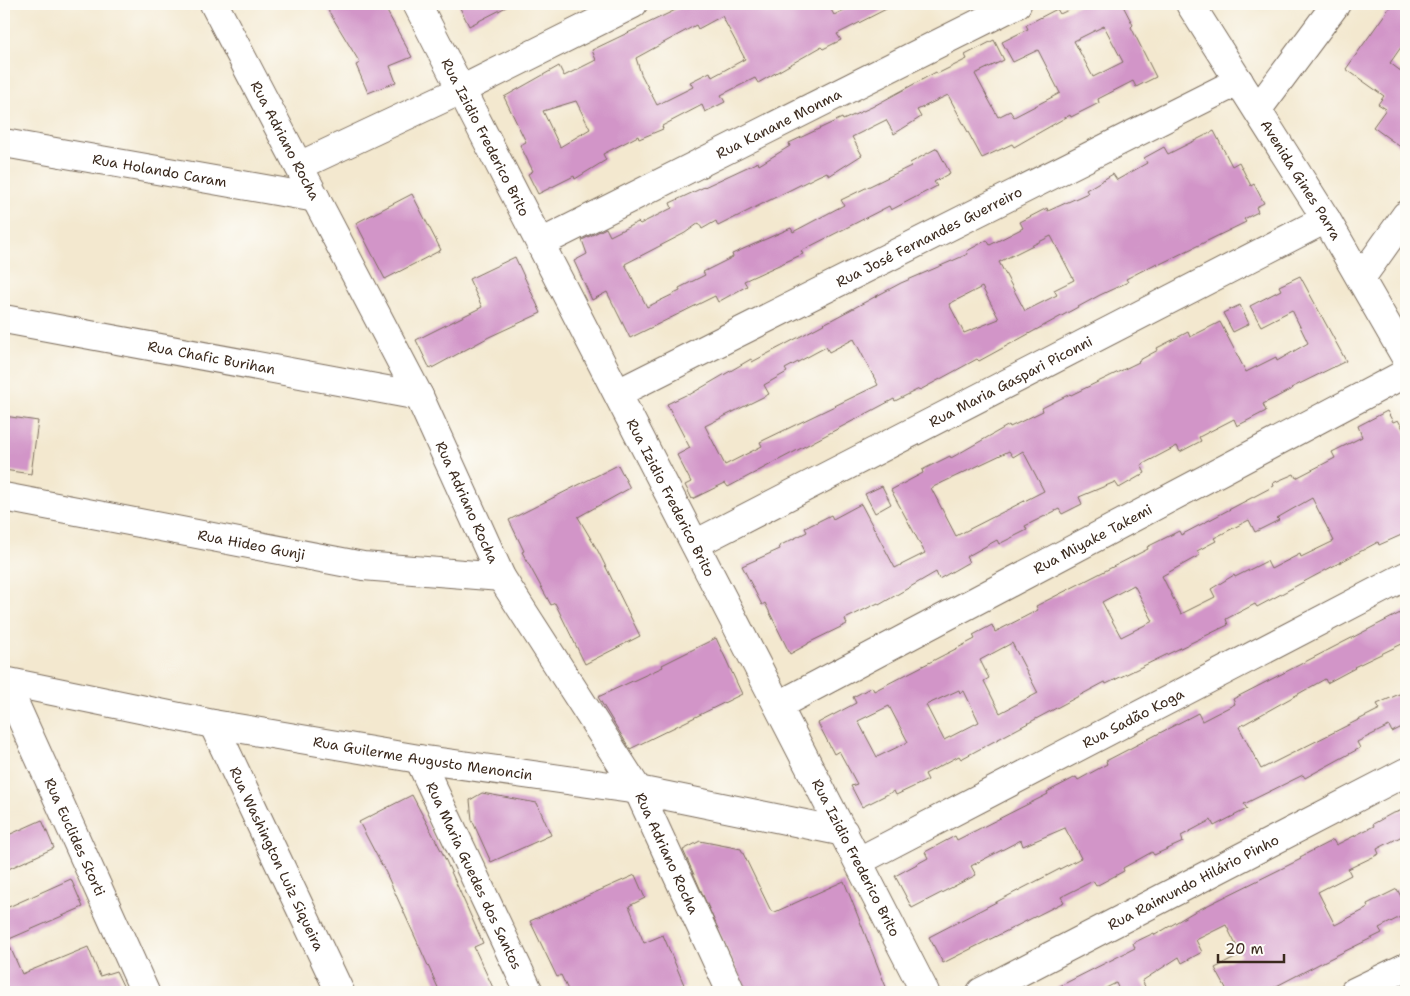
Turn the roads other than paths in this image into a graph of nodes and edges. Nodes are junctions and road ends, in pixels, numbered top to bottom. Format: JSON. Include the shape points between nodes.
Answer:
{"nodes":[{"id":1,"x":417,"y":4,"type":"edge"},
{"id":2,"x":633,"y":4,"type":"edge"},
{"id":3,"x":1017,"y":4,"type":"edge"},
{"id":4,"x":1190,"y":4,"type":"edge"},
{"id":5,"x":1336,"y":4,"type":"edge"},
{"id":6,"x":210,"y":5,"type":"edge"},
{"id":7,"x":1239,"y":81,"type":"junction"},
{"id":8,"x":462,"y":90,"type":"junction"},
{"id":9,"x":1258,"y":109,"type":"junction"},
{"id":10,"x":4,"y":143,"type":"edge"},
{"id":11,"x":299,"y":166,"type":"junction"},
{"id":12,"x":316,"y":198,"type":"junction"},
{"id":13,"x":1406,"y":215,"type":"edge"},
{"id":14,"x":1326,"y":220,"type":"junction"},
{"id":15,"x":541,"y":243,"type":"junction"},
{"id":16,"x":1361,"y":278,"type":"junction"},
{"id":17,"x":4,"y":319,"type":"edge"},
{"id":18,"x":1406,"y":358,"type":"edge"},
{"id":19,"x":1406,"y":373,"type":"edge"},
{"id":20,"x":618,"y":393,"type":"junction"},
{"id":21,"x":419,"y":396,"type":"junction"},
{"id":22,"x":4,"y":497,"type":"edge"},
{"id":23,"x":695,"y":544,"type":"junction"},
{"id":24,"x":1406,"y":576,"type":"edge"},
{"id":25,"x":501,"y":577,"type":"junction"},
{"id":26,"x":4,"y":682,"type":"edge"},
{"id":27,"x":779,"y":705,"type":"junction"},
{"id":28,"x":213,"y":724,"type":"junction"},
{"id":29,"x":420,"y":759,"type":"junction"},
{"id":30,"x":1406,"y":772,"type":"edge"},
{"id":31,"x":638,"y":790,"type":"junction"},
{"id":32,"x":844,"y":832,"type":"junction"},
{"id":33,"x":859,"y":862,"type":"junction"},
{"id":34,"x":1406,"y":966,"type":"edge"},
{"id":35,"x":144,"y":992,"type":"edge"},
{"id":36,"x":340,"y":992,"type":"edge"},
{"id":37,"x":529,"y":992,"type":"edge"},
{"id":38,"x":731,"y":992,"type":"edge"},
{"id":39,"x":925,"y":992,"type":"edge"},
{"id":40,"x":980,"y":992,"type":"edge"},
{"id":41,"x":1354,"y":992,"type":"edge"}],
"edges":[{"from":1,"to":8,"type":"street","name":"Rua Izidio Frederico Brito"},
{"from":2,"to":8,"type":"street"},
{"from":3,"to":15,"type":"street","name":"Rua Kanane Monma"},
{"from":4,"to":7,"type":"street","name":"Avenida Gines Parra"},
{"from":5,"to":9,"type":"street"},
{"from":6,"to":11,"type":"street","name":"Rua Adriano Rocha"},
{"from":7,"to":9,"type":"street","name":"Avenida Gines Parra"},
{"from":7,"to":20,"type":"street","name":"Rua José Fernandes Guerreiro"},
{"from":8,"to":11,"type":"street"},
{"from":8,"to":15,"type":"street","name":"Rua Izidio Frederico Brito"},
{"from":9,"to":14,"type":"street","name":"Avenida Gines Parra"},
{"from":10,"to":12,"type":"street","name":"Rua Holando Caram"},
{"from":11,"to":12,"type":"street","name":"Rua Adriano Rocha"},
{"from":12,"to":21,"type":"street","name":"Rua Adriano Rocha"},
{"from":13,"to":16,"type":"street"},
{"from":14,"to":16,"type":"street","name":"Avenida Gines Parra"},
{"from":14,"to":23,"type":"street","name":"Rua Maria Gaspari Piconni"},
{"from":15,"to":20,"type":"street","name":"Rua Izidio Frederico Brito"},
{"from":16,"to":18,"type":"street","name":"Avenida Gines Parra"},
{"from":17,"to":21,"type":"street","name":"Rua Chafic Burihan"},
{"from":19,"to":27,"type":"street","name":"Rua Miyake Takemi"},
{"from":20,"to":23,"type":"street","name":"Rua Izidio Frederico Brito"},
{"from":21,"to":25,"type":"street","name":"Rua Adriano Rocha"},
{"from":22,"to":25,"type":"street","name":"Rua Hideo Gunji","via":[[363,566]]},
{"from":23,"to":27,"type":"street","name":"Rua Izidio Frederico Brito"},
{"from":24,"to":33,"type":"street","name":"Rua Sadão Koga"},
{"from":25,"to":31,"type":"street","name":"Rua Adriano Rocha"},
{"from":26,"to":28,"type":"street","name":"Rua Guilerme Augusto Menoncin"},
{"from":26,"to":35,"type":"street","name":"Rua Euclides Storti"},
{"from":27,"to":32,"type":"street","name":"Rua Izidio Frederico Brito"},
{"from":28,"to":29,"type":"street","name":"Rua Guilerme Augusto Menoncin"},
{"from":28,"to":36,"type":"street","name":"Rua Washington Luiz Siqueira"},
{"from":29,"to":31,"type":"street","name":"Rua Guilerme Augusto Menoncin"},
{"from":29,"to":37,"type":"street","name":"Rua Maria Guedes dos Santos"},
{"from":30,"to":40,"type":"street","name":"Rua Raimundo Hilário Pinho"},
{"from":31,"to":32,"type":"street","name":"Rua Guilerme Augusto Menoncin"},
{"from":31,"to":38,"type":"street","name":"Rua Adriano Rocha"},
{"from":32,"to":33,"type":"street","name":"Rua Izidio Frederico Brito"},
{"from":33,"to":39,"type":"street","name":"Rua Izidio Frederico Brito"},
{"from":34,"to":41,"type":"street"}]}
